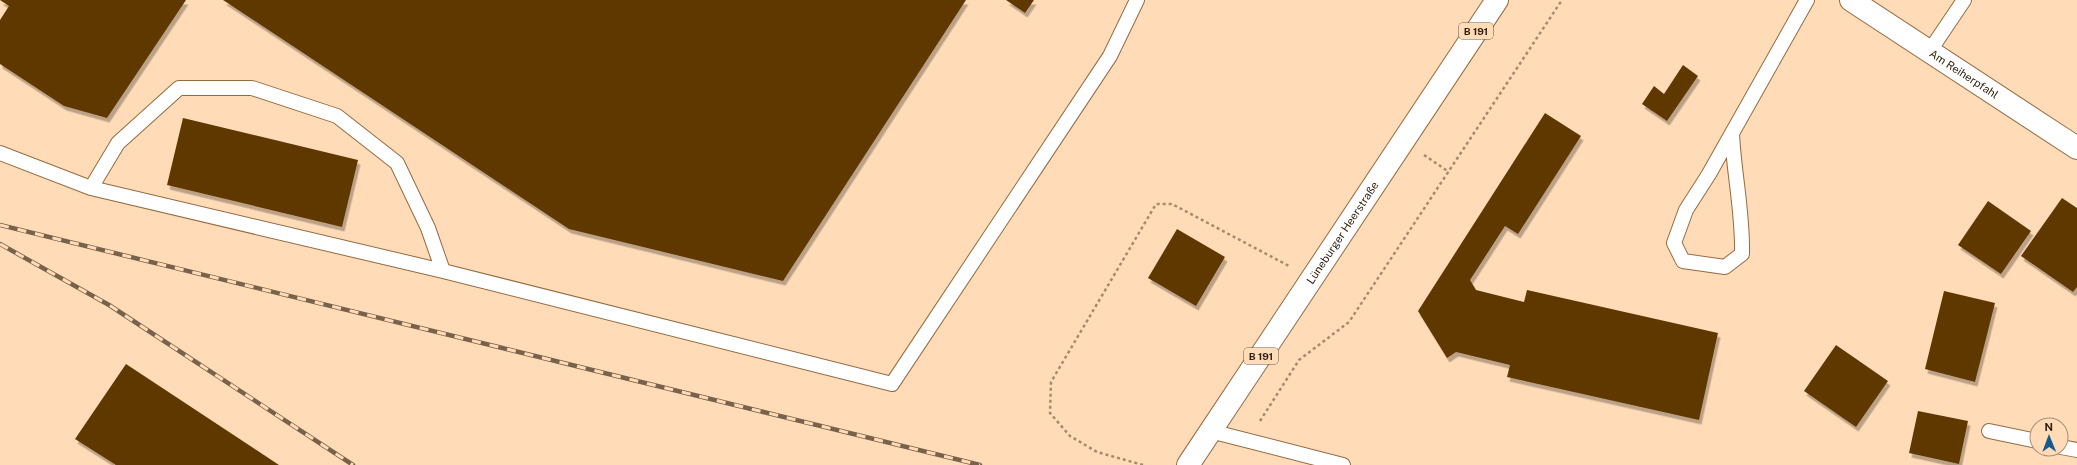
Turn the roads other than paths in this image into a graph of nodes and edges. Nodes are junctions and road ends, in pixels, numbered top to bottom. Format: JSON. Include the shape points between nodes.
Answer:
{"nodes":[{"id":1,"x":1137,"y":0,"type":"edge"},
{"id":2,"x":1497,"y":0,"type":"edge"},
{"id":3,"x":1807,"y":0,"type":"edge"},
{"id":4,"x":1850,"y":0,"type":"edge"},
{"id":5,"x":1964,"y":0,"type":"edge"},
{"id":6,"x":1928,"y":52,"type":"junction"},
{"id":7,"x":1732,"y":134,"type":"junction"},
{"id":8,"x":2077,"y":148,"type":"edge"},
{"id":9,"x":0,"y":153,"type":"edge"},
{"id":10,"x":91,"y":188,"type":"junction"},
{"id":11,"x":443,"y":271,"type":"junction"},
{"id":12,"x":1210,"y":431,"type":"junction"},
{"id":13,"x":1989,"y":431,"type":"dead end"},
{"id":14,"x":2029,"y":439,"type":"edge"},
{"id":15,"x":1188,"y":465,"type":"edge"},
{"id":16,"x":1343,"y":465,"type":"edge"}],
"edges":[{"from":1,"to":11,"type":"lane","via":[[1110,56],[892,384]]},
{"from":2,"to":12,"type":"main road","name":"Lüneburger Heerstraße","number":"B 191"},
{"from":3,"to":7,"type":"lane"},
{"from":4,"to":6,"type":"main road","name":"Am Reiherpfahl"},
{"from":5,"to":6,"type":"lane"},
{"from":6,"to":8,"type":"main road","name":"Am Reiherpfahl"},
{"from":7,"to":7,"type":"lane","via":[[1686,210],[1674,243],[1683,261],[1725,267],[1742,254],[1741,207],[1734,169]]},
{"from":9,"to":10,"type":"lane"},
{"from":10,"to":11,"type":"lane"},
{"from":10,"to":11,"type":"lane","via":[[118,143],[179,88],[252,88],[337,116],[397,163],[428,228]]},
{"from":12,"to":15,"type":"main road","name":"Lüneburger Heerstraße","number":"B 191"},
{"from":12,"to":16,"type":"lane"},
{"from":13,"to":14,"type":"lane"}]}
